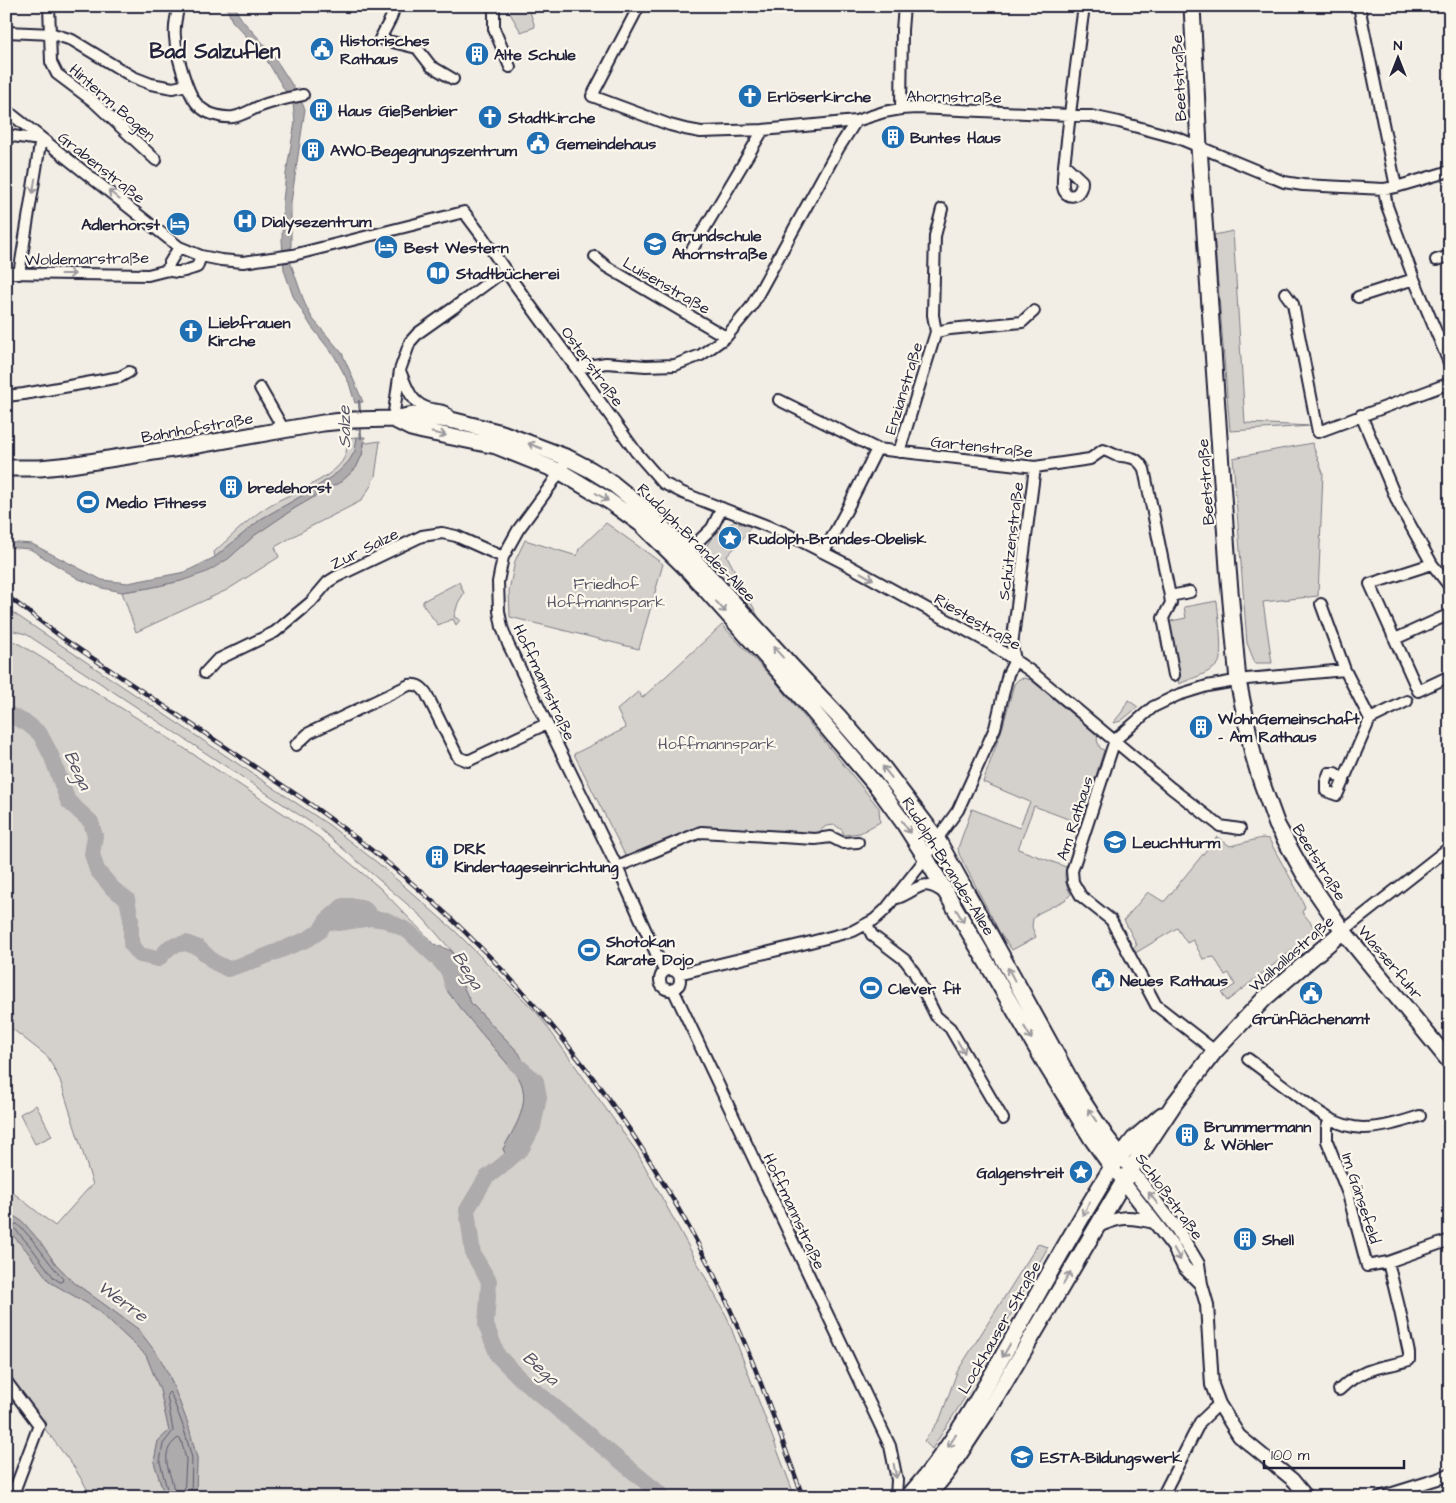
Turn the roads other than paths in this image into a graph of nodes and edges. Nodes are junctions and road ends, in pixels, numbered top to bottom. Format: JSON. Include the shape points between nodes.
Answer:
{"nodes":[{"id":1,"x":49,"y":6,"type":"edge"},
{"id":2,"x":179,"y":6,"type":"edge"},
{"id":3,"x":395,"y":6,"type":"edge"},
{"id":4,"x":494,"y":6,"type":"edge"},
{"id":5,"x":904,"y":6,"type":"edge"},
{"id":6,"x":1084,"y":6,"type":"edge"},
{"id":7,"x":1192,"y":6,"type":"edge"},
{"id":8,"x":1359,"y":6,"type":"edge"},
{"id":9,"x":636,"y":7,"type":"edge"},
{"id":10,"x":6,"y":32,"type":"edge"},
{"id":11,"x":50,"y":34,"type":"junction"},
{"id":12,"x":510,"y":67,"type":"dead end"},
{"id":13,"x":453,"y":79,"type":"dead end"},
{"id":14,"x":187,"y":84,"type":"junction"},
{"id":15,"x":303,"y":95,"type":"dead end"},
{"id":16,"x":901,"y":109,"type":"junction"},
{"id":17,"x":6,"y":110,"type":"edge"},
{"id":18,"x":1070,"y":114,"type":"junction"},
{"id":19,"x":856,"y":121,"type":"junction"},
{"id":20,"x":763,"y":130,"type":"junction"},
{"id":21,"x":6,"y":135,"type":"edge"},
{"id":22,"x":41,"y":138,"type":"junction"},
{"id":23,"x":1199,"y":147,"type":"junction"},
{"id":24,"x":156,"y":160,"type":"dead end"},
{"id":25,"x":1065,"y":164,"type":"dead end"},
{"id":26,"x":1450,"y":171,"type":"edge"},
{"id":27,"x":1396,"y":187,"type":"junction"},
{"id":28,"x":1384,"y":189,"type":"junction"},
{"id":29,"x":942,"y":209,"type":"dead end"},
{"id":30,"x":179,"y":247,"type":"junction"},
{"id":31,"x":690,"y":253,"type":"dead end"},
{"id":32,"x":201,"y":256,"type":"junction"},
{"id":33,"x":1450,"y":256,"type":"edge"},
{"id":34,"x":595,"y":257,"type":"dead end"},
{"id":35,"x":1436,"y":260,"type":"dead end"},
{"id":36,"x":168,"y":270,"type":"junction"},
{"id":37,"x":505,"y":270,"type":"junction"},
{"id":38,"x":6,"y":274,"type":"edge"},
{"id":39,"x":19,"y":274,"type":"junction"},
{"id":40,"x":1414,"y":279,"type":"junction"},
{"id":41,"x":1285,"y":293,"type":"dead end"},
{"id":42,"x":1358,"y":297,"type":"dead end"},
{"id":43,"x":1034,"y":311,"type":"dead end"},
{"id":44,"x":936,"y":332,"type":"junction"},
{"id":45,"x":726,"y":337,"type":"junction"},
{"id":46,"x":1450,"y":365,"type":"edge"},
{"id":47,"x":576,"y":368,"type":"junction"},
{"id":48,"x":400,"y":370,"type":"junction"},
{"id":49,"x":129,"y":372,"type":"dead end"},
{"id":50,"x":1450,"y":383,"type":"edge"},
{"id":51,"x":260,"y":388,"type":"dead end"},
{"id":52,"x":6,"y":396,"type":"edge"},
{"id":53,"x":779,"y":400,"type":"dead end"},
{"id":54,"x":1361,"y":415,"type":"junction"},
{"id":55,"x":393,"y":419,"type":"junction"},
{"id":56,"x":455,"y":421,"type":"junction"},
{"id":57,"x":284,"y":430,"type":"junction"},
{"id":58,"x":877,"y":449,"type":"junction"},
{"id":59,"x":899,"y":452,"type":"junction"},
{"id":60,"x":568,"y":458,"type":"junction"},
{"id":61,"x":1034,"y":467,"type":"junction"},
{"id":62,"x":6,"y":468,"type":"edge"},
{"id":63,"x":561,"y":472,"type":"junction"},
{"id":64,"x":722,"y":508,"type":"junction"},
{"id":65,"x":687,"y":552,"type":"junction"},
{"id":66,"x":824,"y":552,"type":"junction"},
{"id":67,"x":503,"y":557,"type":"junction"},
{"id":68,"x":1432,"y":564,"type":"junction"},
{"id":69,"x":1450,"y":587,"type":"edge"},
{"id":70,"x":1190,"y":592,"type":"dead end"},
{"id":71,"x":1170,"y":596,"type":"junction"},
{"id":72,"x":1321,"y":604,"type":"dead end"},
{"id":73,"x":1450,"y":614,"type":"edge"},
{"id":74,"x":1395,"y":639,"type":"junction"},
{"id":75,"x":1015,"y":660,"type":"junction"},
{"id":76,"x":1345,"y":670,"type":"junction"},
{"id":77,"x":205,"y":673,"type":"dead end"},
{"id":78,"x":1174,"y":675,"type":"dead end"},
{"id":79,"x":1450,"y":676,"type":"edge"},
{"id":80,"x":1238,"y":681,"type":"junction"},
{"id":81,"x":1407,"y":701,"type":"dead end"},
{"id":82,"x":1370,"y":719,"type":"junction"},
{"id":83,"x":546,"y":724,"type":"junction"},
{"id":84,"x":1115,"y":740,"type":"junction"},
{"id":85,"x":296,"y":744,"type":"dead end"},
{"id":86,"x":1344,"y":781,"type":"dead end"},
{"id":87,"x":1240,"y":829,"type":"dead end"},
{"id":88,"x":937,"y":840,"type":"junction"},
{"id":89,"x":858,"y":842,"type":"dead end"},
{"id":90,"x":1450,"y":847,"type":"edge"},
{"id":91,"x":926,"y":858,"type":"junction"},
{"id":92,"x":617,"y":867,"type":"junction"},
{"id":93,"x":947,"y":894,"type":"junction"},
{"id":94,"x":896,"y":899,"type":"junction"},
{"id":95,"x":867,"y":925,"type":"junction"},
{"id":96,"x":1343,"y":931,"type":"junction"},
{"id":97,"x":664,"y":971,"type":"junction"},
{"id":98,"x":678,"y":974,"type":"junction"},
{"id":99,"x":673,"y":989,"type":"junction"},
{"id":100,"x":1215,"y":1051,"type":"junction"},
{"id":101,"x":1448,"y":1056,"type":"edge"},
{"id":102,"x":1248,"y":1059,"type":"dead end"},
{"id":103,"x":1174,"y":1104,"type":"junction"},
{"id":104,"x":1420,"y":1116,"type":"dead end"},
{"id":105,"x":1004,"y":1119,"type":"dead end"},
{"id":106,"x":1330,"y":1119,"type":"junction"},
{"id":107,"x":1120,"y":1155,"type":"junction"},
{"id":108,"x":1112,"y":1168,"type":"junction"},
{"id":109,"x":1131,"y":1169,"type":"junction"},
{"id":110,"x":1122,"y":1183,"type":"junction"},
{"id":111,"x":1154,"y":1222,"type":"junction"},
{"id":112,"x":1096,"y":1227,"type":"junction"},
{"id":113,"x":1450,"y":1240,"type":"edge"},
{"id":114,"x":1388,"y":1262,"type":"junction"},
{"id":115,"x":1201,"y":1284,"type":"junction"},
{"id":116,"x":6,"y":1381,"type":"edge"},
{"id":117,"x":1338,"y":1390,"type":"dead end"},
{"id":118,"x":984,"y":1403,"type":"junction"},
{"id":119,"x":1219,"y":1404,"type":"junction"},
{"id":120,"x":1450,"y":1473,"type":"edge"},
{"id":121,"x":12,"y":1497,"type":"edge"},
{"id":122,"x":896,"y":1497,"type":"edge"},
{"id":123,"x":908,"y":1497,"type":"edge"},
{"id":124,"x":927,"y":1497,"type":"edge"},
{"id":125,"x":1162,"y":1497,"type":"edge"},
{"id":126,"x":1307,"y":1497,"type":"edge"},
{"id":127,"x":1380,"y":1497,"type":"edge"}],
"edges":[{"from":1,"to":11,"type":"street","name":"Hinterm Bogen"},
{"from":2,"to":14,"type":"street","via":[[174,36]]},
{"from":3,"to":13,"type":"street","via":[[380,39],[417,48],[431,66]]},
{"from":4,"to":12,"type":"street","via":[[494,29]]},
{"from":5,"to":16,"type":"street"},
{"from":6,"to":18,"type":"street"},
{"from":7,"to":23,"type":"main road","name":"Beetstraße"},
{"from":8,"to":27,"type":"street"},
{"from":9,"to":20,"type":"street","name":"Ahornstraße","via":[[592,96],[685,129],[701,132]]},
{"from":10,"to":11,"type":"street"},
{"from":11,"to":14,"type":"street","via":[[72,40],[132,77],[150,84],[173,88]]},
{"from":11,"to":24,"type":"street","name":"Hinterm Bogen","via":[[51,62],[57,74],[92,100]]},
{"from":14,"to":15,"type":"street","via":[[196,104],[218,116],[234,117],[283,98]]},
{"from":16,"to":18,"type":"street","name":"Ahornstraße"},
{"from":16,"to":19,"type":"street","name":"Ahornstraße"},
{"from":17,"to":22,"type":"street","name":"Grabenstraße"},
{"from":18,"to":23,"type":"street","name":"Ahornstraße","via":[[1119,122]]},
{"from":18,"to":25,"type":"street"},
{"from":19,"to":20,"type":"street","name":"Ahornstraße"},
{"from":19,"to":45,"type":"street","via":[[751,307]]},
{"from":20,"to":31,"type":"street"},
{"from":21,"to":22,"type":"street"},
{"from":30,"to":22,"type":"street","name":"Grabenstraße","one_way":true},
{"from":22,"to":39,"type":"street","one_way":true},
{"from":23,"to":28,"type":"street","name":"Ahornstraße","via":[[1284,182]]},
{"from":23,"to":80,"type":"main road","name":"Beetstraße"},
{"from":26,"to":27,"type":"street","name":"Ahornstraße"},
{"from":27,"to":28,"type":"street","name":"Ahornstraße"},
{"from":28,"to":40,"type":"street","via":[[1387,206]]},
{"from":29,"to":44,"type":"street","name":"Enzianstraße","via":[[935,236],[933,315]]},
{"from":30,"to":32,"type":"street","name":"Grabenstraße"},
{"from":30,"to":36,"type":"street"},
{"from":32,"to":36,"type":"street","name":"Woldemarstraße","via":[[197,267],[180,272]]},
{"from":32,"to":37,"type":"street","name":"Osterstraße","via":[[243,262],[293,255],[464,212]]},
{"from":33,"to":35,"type":"street"},
{"from":34,"to":45,"type":"street","name":"Luisenstraße","via":[[606,267]]},
{"from":39,"to":36,"type":"street","name":"Woldemarstraße","one_way":true,"via":[[148,275]]},
{"from":37,"to":47,"type":"street","name":"Osterstraße"},
{"from":37,"to":48,"type":"street","via":[[418,333],[410,342]]},
{"from":38,"to":39,"type":"street","name":"Woldemarstraße"},
{"from":40,"to":42,"type":"street"},
{"from":40,"to":46,"type":"street"},
{"from":41,"to":54,"type":"street","via":[[1293,304],[1318,432]]},
{"from":43,"to":44,"type":"street","name":"Enzianstraße","via":[[1022,322]]},
{"from":44,"to":59,"type":"street","name":"Enzianstraße"},
{"from":45,"to":47,"type":"street","via":[[702,355],[675,365],[606,364]]},
{"from":47,"to":64,"type":"street","name":"Osterstraße","via":[[636,452],[663,483]]},
{"from":48,"to":55,"type":"street"},
{"from":48,"to":56,"type":"street","via":[[409,393],[422,406],[444,411]]},
{"from":49,"to":52,"type":"street","via":[[120,377]]},
{"from":50,"to":54,"type":"street"},
{"from":51,"to":57,"type":"street"},
{"from":53,"to":58,"type":"street","name":"Gartenstraße"},
{"from":54,"to":68,"type":"street","via":[[1398,503]]},
{"from":55,"to":56,"type":"main road","name":"Rudolph-Brandes-Allee","via":[[413,415]]},
{"from":55,"to":57,"type":"main road","name":"Bahnhofstraße","via":[[353,420]]},
{"from":55,"to":63,"type":"main road","name":"Rudolph-Brandes-Allee","one_way":true,"via":[[411,428],[496,446]]},
{"from":60,"to":56,"type":"main road","name":"Rudolph-Brandes-Allee","one_way":true,"via":[[502,433]]},
{"from":57,"to":62,"type":"main road","name":"Bahnhofstraße","via":[[95,462]]},
{"from":58,"to":59,"type":"street","name":"Gartenstraße"},
{"from":58,"to":66,"type":"street"},
{"from":59,"to":61,"type":"street","name":"Gartenstraße"},
{"from":60,"to":63,"type":"street","name":"Hoffmannstraße"},
{"from":60,"to":65,"type":"main road","name":"Rudolph-Brandes-Allee","via":[[612,482]]},
{"from":61,"to":71,"type":"street","name":"Gartenstraße","via":[[1090,459],[1103,450],[1127,455],[1141,463]]},
{"from":61,"to":75,"type":"street","name":"Schützenstraße","via":[[1012,645]]},
{"from":63,"to":67,"type":"street","name":"Hoffmannstraße","via":[[518,530]]},
{"from":63,"to":91,"type":"main road","name":"Rudolph-Brandes-Allee","one_way":true,"via":[[641,524],[689,571],[879,789]]},
{"from":64,"to":65,"type":"street","via":[[712,528]]},
{"from":64,"to":66,"type":"street","name":"Riestestraße"},
{"from":88,"to":65,"type":"main road","name":"Rudolph-Brandes-Allee","one_way":true,"via":[[884,768],[840,716]]},
{"from":66,"to":75,"type":"street","name":"Riestestraße","one_way":true},
{"from":67,"to":77,"type":"street","name":"Zur Salze","via":[[456,536],[442,533],[422,536],[328,582],[311,602],[275,632],[217,660]]},
{"from":67,"to":83,"type":"street","name":"Hoffmannstraße","via":[[498,582],[502,626]]},
{"from":68,"to":69,"type":"street"},
{"from":68,"to":74,"type":"street","via":[[1370,584]]},
{"from":70,"to":71,"type":"street"},
{"from":71,"to":78,"type":"street","via":[[1171,603],[1162,618]]},
{"from":72,"to":76,"type":"street"},
{"from":73,"to":74,"type":"street"},
{"from":74,"to":79,"type":"street","via":[[1418,690]]},
{"from":75,"to":84,"type":"street","name":"Riestestraße"},
{"from":75,"to":88,"type":"street","name":"Schützenstraße","via":[[1008,674],[995,728],[958,810]]},
{"from":76,"to":80,"type":"street"},
{"from":76,"to":82,"type":"street"},
{"from":80,"to":84,"type":"street","via":[[1178,695],[1154,707]]},
{"from":80,"to":96,"type":"main road","name":"Beetstraße","via":[[1253,754],[1277,825],[1304,874]]},
{"from":81,"to":82,"type":"street"},
{"from":82,"to":86,"type":"street"},
{"from":83,"to":85,"type":"street","via":[[468,761],[458,757],[426,693],[416,684],[309,733]]},
{"from":83,"to":92,"type":"street","name":"Hoffmannstraße"},
{"from":84,"to":87,"type":"street","name":"Riestestraße","via":[[1220,826]]},
{"from":84,"to":100,"type":"street","name":"Am Rathaus","via":[[1072,871],[1073,882],[1082,896],[1111,920],[1156,1005]]},
{"from":88,"to":91,"type":"street"},
{"from":107,"to":88,"type":"main road","name":"Rudolph-Brandes-Allee","one_way":true,"via":[[1078,1094]]},
{"from":89,"to":92,"type":"street","via":[[843,843],[831,836],[815,840],[701,832]]},
{"from":90,"to":96,"type":"street","name":"Walhallastraße"},
{"from":91,"to":93,"type":"main road","name":"Rudolph-Brandes-Allee"},
{"from":91,"to":94,"type":"street"},
{"from":92,"to":97,"type":"street","name":"Hoffmannstraße"},
{"from":93,"to":94,"type":"street","via":[[928,885]]},
{"from":93,"to":108,"type":"main road","name":"Rudolph-Brandes-Allee","one_way":true,"via":[[1048,1068]]},
{"from":94,"to":95,"type":"street"},
{"from":95,"to":98,"type":"street"},
{"from":95,"to":105,"type":"street","one_way":true,"via":[[872,935],[905,960],[914,972],[936,1016],[950,1028]]},
{"from":96,"to":100,"type":"main road","name":"Walhallastraße","via":[[1265,998]]},
{"from":96,"to":101,"type":"main road","name":"Wasserfuhr"},
{"from":97,"to":98,"type":"street","via":[[672,970]]},
{"from":97,"to":99,"type":"street","via":[[660,977],[661,984],[666,989]]},
{"from":98,"to":99,"type":"street","via":[[679,983]]},
{"from":99,"to":122,"type":"street","name":"Hoffmannstraße","one_way":true,"via":[[890,1446],[897,1480]]},
{"from":100,"to":103,"type":"main road","name":"Walhallastraße"},
{"from":102,"to":106,"type":"street"},
{"from":103,"to":107,"type":"main road","name":"Walhallastraße"},
{"from":103,"to":109,"type":"main road","name":"Walhallastraße"},
{"from":104,"to":106,"type":"street","via":[[1376,1128],[1348,1126]]},
{"from":106,"to":114,"type":"street","name":"Im Gänsefeld","via":[[1327,1141],[1348,1194],[1367,1266]]},
{"from":107,"to":108,"type":"main road","name":"Walhallastraße"},
{"from":107,"to":109,"type":"street","name":"Schloßstraße"},
{"from":108,"to":110,"type":"street","name":"Schloßstraße"},
{"from":108,"to":118,"type":"main road","name":"Lockhauser Straße","one_way":true,"via":[[1096,1192]]},
{"from":109,"to":110,"type":"main road","name":"Walhallastraße"},
{"from":115,"to":109,"type":"street","name":"Schloßstraße","one_way":true,"via":[[1198,1264],[1189,1248]]},
{"from":110,"to":111,"type":"street","name":"Schloßstraße"},
{"from":110,"to":112,"type":"main road","name":"Lockhauser Straße"},
{"from":111,"to":112,"type":"street","via":[[1123,1218]]},
{"from":111,"to":115,"type":"street","name":"Schloßstraße","one_way":true,"via":[[1184,1267]]},
{"from":118,"to":112,"type":"main road","name":"Lockhauser Straße","one_way":true},
{"from":113,"to":114,"type":"street","name":"Im Gänsefeld"},
{"from":114,"to":117,"type":"street","name":"Im Gänsefeld","via":[[1408,1360],[1375,1368],[1351,1379]]},
{"from":115,"to":119,"type":"street","name":"Schloßstraße","via":[[1207,1305],[1212,1385]]},
{"from":116,"to":121,"type":"street","via":[[39,1425]]},
{"from":118,"to":123,"type":"main road","name":"Lockhauser Straße","one_way":true},
{"from":118,"to":124,"type":"main road","name":"Lockhauser Straße","via":[[948,1471]]},
{"from":119,"to":125,"type":"street","via":[[1200,1422]]},
{"from":119,"to":126,"type":"street","name":"Schloßstraße","via":[[1239,1436],[1293,1480]]},
{"from":120,"to":127,"type":"street"}]}
